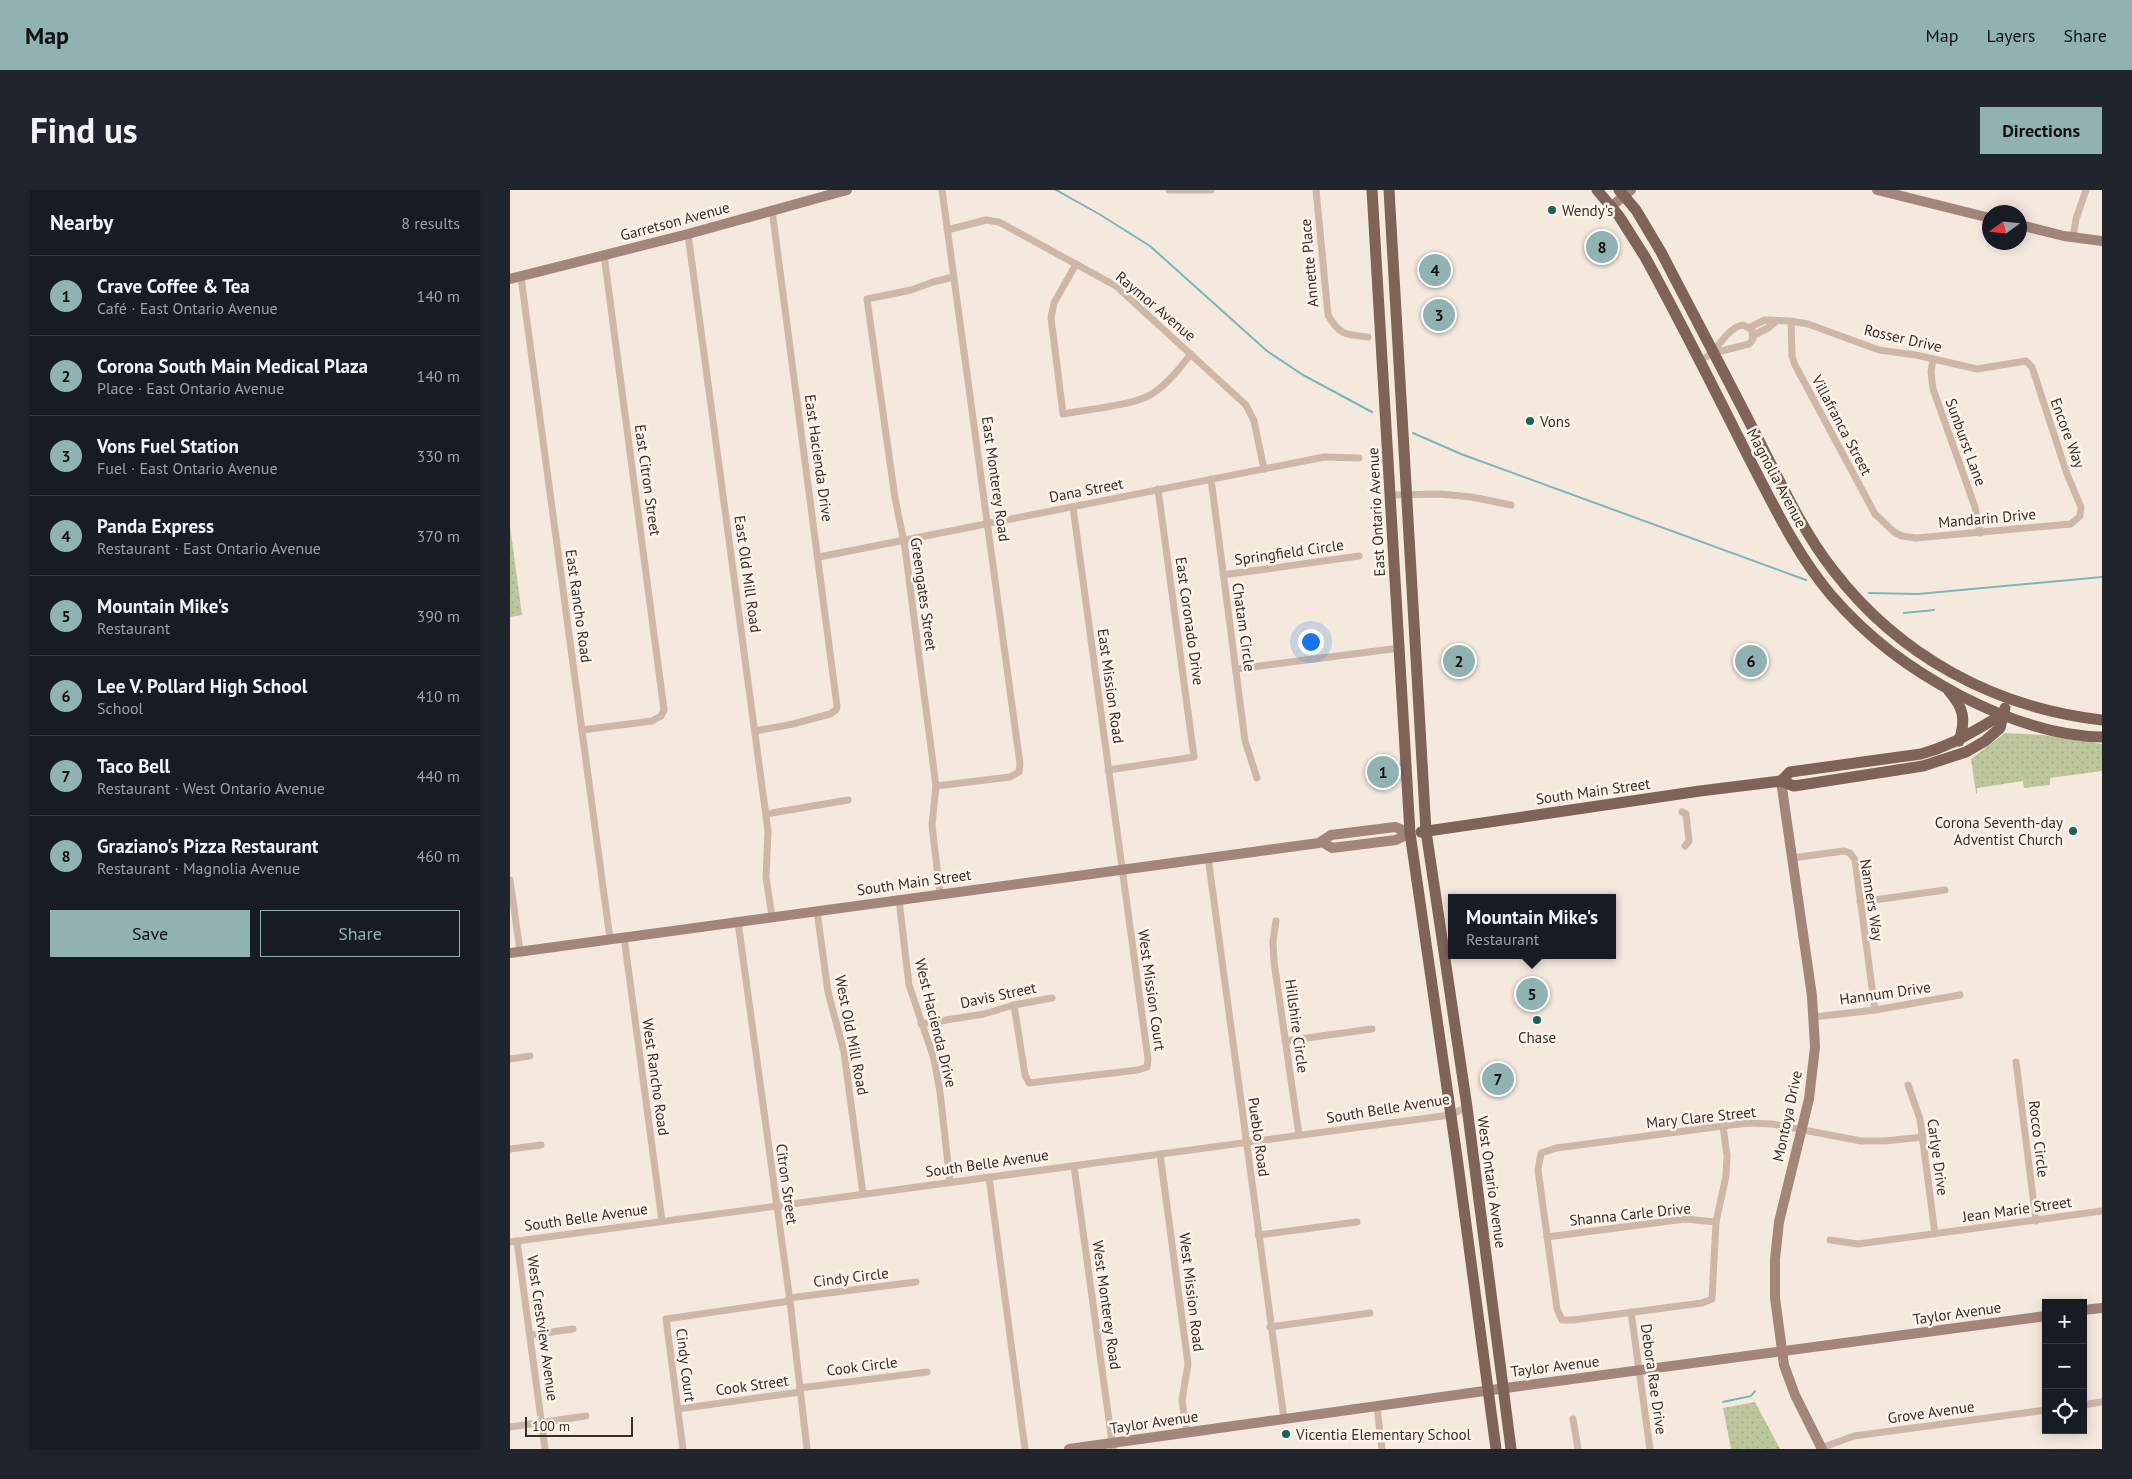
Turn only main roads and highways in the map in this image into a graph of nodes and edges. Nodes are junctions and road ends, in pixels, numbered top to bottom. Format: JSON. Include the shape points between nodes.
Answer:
{"nodes":[{"id":1,"x":1372,"y":190,"type":"edge"},
{"id":2,"x":1389,"y":190,"type":"edge"},
{"id":3,"x":1597,"y":190,"type":"edge"},
{"id":4,"x":1625,"y":192,"type":"edge"},
{"id":5,"x":1400,"y":648,"type":"junction"},
{"id":6,"x":1946,"y":688,"type":"junction"},
{"id":7,"x":2008,"y":699,"type":"junction"},
{"id":8,"x":2002,"y":714,"type":"junction"},
{"id":9,"x":2102,"y":720,"type":"edge"},
{"id":10,"x":1421,"y":737,"type":"junction"},
{"id":11,"x":2102,"y":737,"type":"edge"},
{"id":12,"x":1959,"y":741,"type":"junction"},
{"id":13,"x":1781,"y":781,"type":"junction"},
{"id":14,"x":1426,"y":831,"type":"junction"},
{"id":15,"x":1410,"y":833,"type":"junction"},
{"id":16,"x":1496,"y":1449,"type":"edge"},
{"id":17,"x":1510,"y":1449,"type":"edge"}],
"edges":[{"from":1,"to":5,"type":"main road","name":"East Ontario Avenue"},
{"from":2,"to":10,"type":"main road","name":"East Ontario Avenue"},
{"from":3,"to":6,"type":"main road","name":"Magnolia Avenue","via":[[1612,206],[1645,257],[1788,532],[1819,581],[1884,647]]},
{"from":4,"to":7,"type":"main road","name":"Magnolia Avenue","via":[[1661,252],[1802,524],[1820,552],[1845,585],[1912,648],[1946,671]]},
{"from":5,"to":10,"type":"main road","via":[[1406,649],[1409,656],[1412,708]]},
{"from":5,"to":15,"type":"main road","name":"East Ontario Avenue"},
{"from":6,"to":8,"type":"main road","name":"Magnolia Avenue"},
{"from":6,"to":12,"type":"main road","via":[[1964,716]]},
{"from":7,"to":8,"type":"main road","name":"South Main Street"},
{"from":7,"to":9,"type":"main road","via":[[2062,714]]},
{"from":8,"to":11,"type":"main road","via":[[2046,729]]},
{"from":8,"to":12,"type":"main road","name":"South Main Street"},
{"from":8,"to":13,"type":"main road","name":"South Main Street","via":[[2000,728],[1985,741],[1937,762],[1794,786]]},
{"from":10,"to":14,"type":"main road","name":"East Ontario Avenue"},
{"from":12,"to":13,"type":"main road","name":"South Main Street","via":[[1921,754],[1790,772]]},
{"from":13,"to":14,"type":"main road","name":"South Main Street"},
{"from":14,"to":15,"type":"main road","name":"South Main Street"},
{"from":14,"to":17,"type":"main road","name":"West Ontario Avenue","via":[[1486,1244]]},
{"from":15,"to":16,"type":"main road","name":"West Ontario Avenue"}]}
